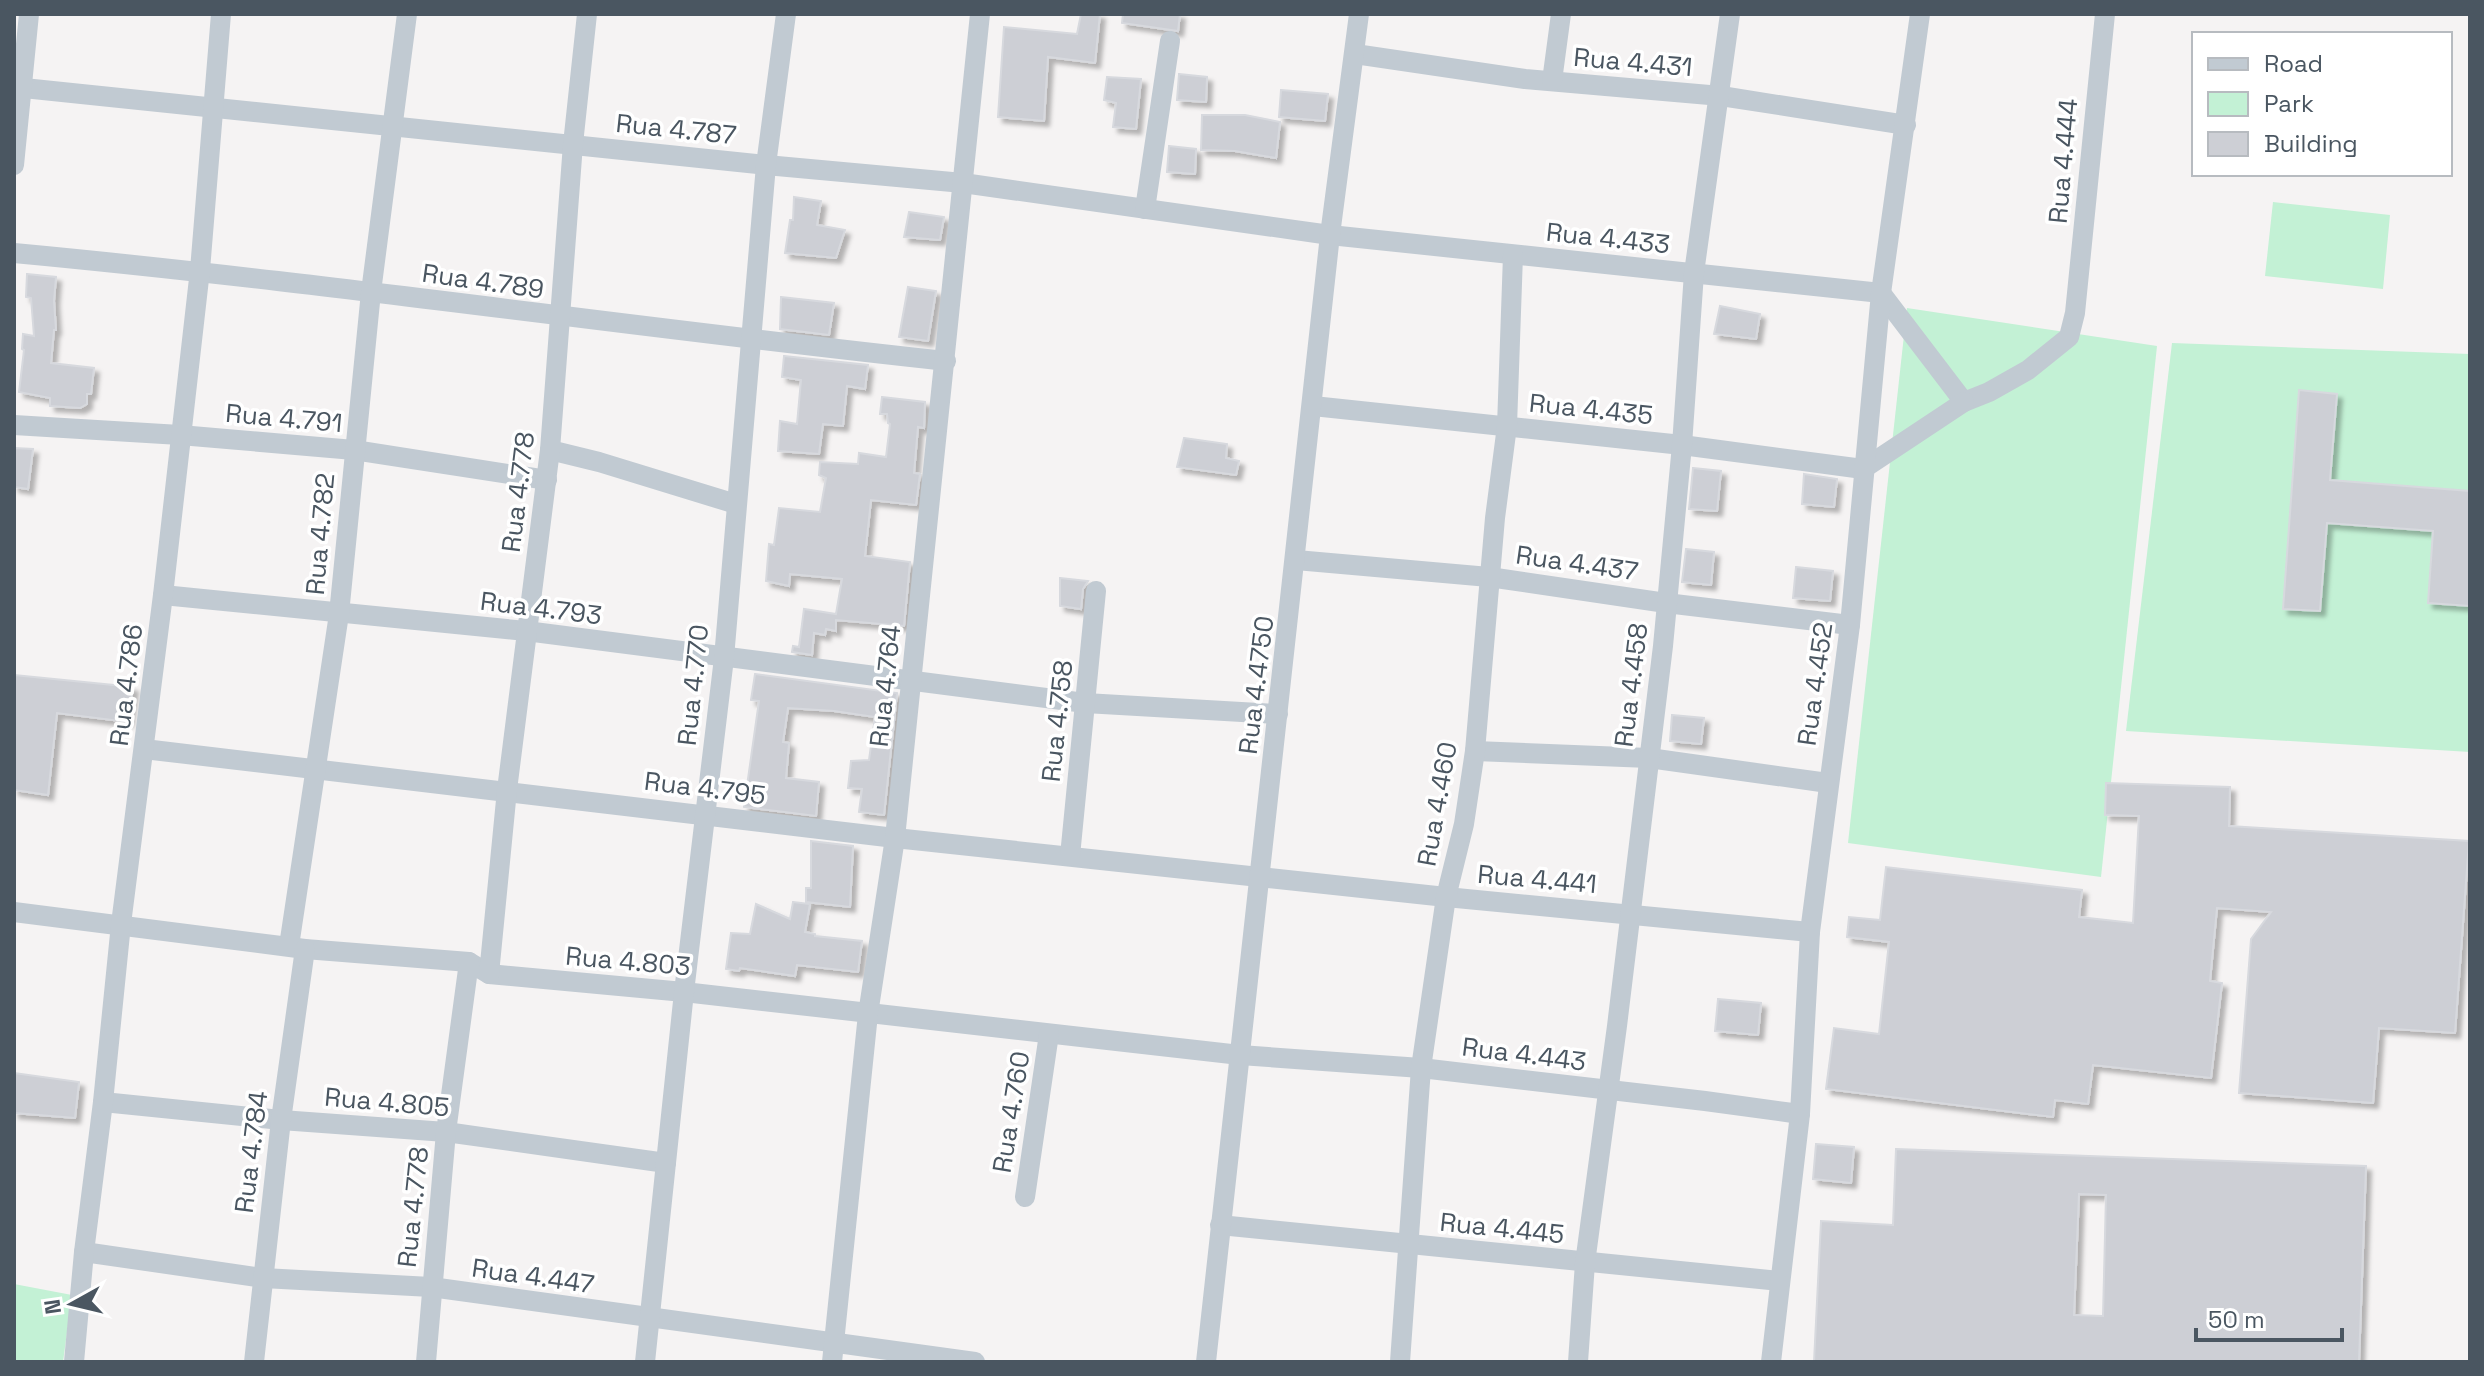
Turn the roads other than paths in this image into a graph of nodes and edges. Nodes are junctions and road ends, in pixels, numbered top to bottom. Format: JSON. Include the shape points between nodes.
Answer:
{"nodes":[{"id":1,"x":29,"y":14,"type":"edge"},
{"id":2,"x":221,"y":14,"type":"edge"},
{"id":3,"x":407,"y":14,"type":"edge"},
{"id":4,"x":587,"y":14,"type":"edge"},
{"id":5,"x":786,"y":14,"type":"edge"},
{"id":6,"x":980,"y":14,"type":"edge"},
{"id":7,"x":1359,"y":14,"type":"edge"},
{"id":8,"x":1561,"y":14,"type":"edge"},
{"id":9,"x":1730,"y":14,"type":"edge"},
{"id":10,"x":1920,"y":14,"type":"edge"},
{"id":11,"x":2105,"y":14,"type":"edge"},
{"id":12,"x":1170,"y":41,"type":"dead end"},
{"id":13,"x":1355,"y":54,"type":"junction"},
{"id":14,"x":1552,"y":81,"type":"junction"},
{"id":15,"x":18,"y":88,"type":"edge"},
{"id":16,"x":1721,"y":96,"type":"junction"},
{"id":17,"x":212,"y":106,"type":"junction"},
{"id":18,"x":391,"y":125,"type":"junction"},
{"id":19,"x":1906,"y":125,"type":"junction"},
{"id":20,"x":573,"y":144,"type":"junction"},
{"id":21,"x":14,"y":165,"type":"edge"},
{"id":22,"x":766,"y":165,"type":"junction"},
{"id":23,"x":963,"y":183,"type":"junction"},
{"id":24,"x":1145,"y":209,"type":"junction"},
{"id":25,"x":1330,"y":235,"type":"junction"},
{"id":26,"x":14,"y":253,"type":"edge"},
{"id":27,"x":1513,"y":255,"type":"junction"},
{"id":28,"x":200,"y":270,"type":"junction"},
{"id":29,"x":1694,"y":273,"type":"junction"},
{"id":30,"x":371,"y":292,"type":"junction"},
{"id":31,"x":1881,"y":293,"type":"junction"},
{"id":32,"x":559,"y":317,"type":"junction"},
{"id":33,"x":749,"y":340,"type":"junction"},
{"id":34,"x":946,"y":361,"type":"junction"},
{"id":35,"x":1964,"y":402,"type":"junction"},
{"id":36,"x":1313,"y":406,"type":"junction"},
{"id":37,"x":14,"y":425,"type":"edge"},
{"id":38,"x":1507,"y":426,"type":"junction"},
{"id":39,"x":180,"y":435,"type":"junction"},
{"id":40,"x":1682,"y":445,"type":"junction"},
{"id":41,"x":354,"y":450,"type":"junction"},
{"id":42,"x":550,"y":450,"type":"junction"},
{"id":43,"x":1863,"y":469,"type":"junction"},
{"id":44,"x":547,"y":480,"type":"junction"},
{"id":45,"x":736,"y":504,"type":"junction"},
{"id":46,"x":1296,"y":560,"type":"junction"},
{"id":47,"x":1489,"y":577,"type":"junction"},
{"id":48,"x":1096,"y":591,"type":"dead end"},
{"id":49,"x":163,"y":595,"type":"junction"},
{"id":50,"x":1666,"y":603,"type":"junction"},
{"id":51,"x":339,"y":614,"type":"junction"},
{"id":52,"x":1850,"y":625,"type":"junction"},
{"id":53,"x":526,"y":631,"type":"junction"},
{"id":54,"x":724,"y":658,"type":"junction"},
{"id":55,"x":912,"y":683,"type":"junction"},
{"id":56,"x":1085,"y":703,"type":"junction"},
{"id":57,"x":1278,"y":714,"type":"junction"},
{"id":58,"x":144,"y":749,"type":"junction"},
{"id":59,"x":1475,"y":751,"type":"junction"},
{"id":60,"x":1649,"y":758,"type":"junction"},
{"id":61,"x":318,"y":769,"type":"junction"},
{"id":62,"x":1828,"y":783,"type":"junction"},
{"id":63,"x":507,"y":790,"type":"junction"},
{"id":64,"x":705,"y":814,"type":"junction"},
{"id":65,"x":895,"y":838,"type":"junction"},
{"id":66,"x":1070,"y":856,"type":"junction"},
{"id":67,"x":1259,"y":876,"type":"junction"},
{"id":68,"x":1446,"y":897,"type":"junction"},
{"id":69,"x":14,"y":912,"type":"edge"},
{"id":70,"x":1630,"y":914,"type":"junction"},
{"id":71,"x":121,"y":924,"type":"junction"},
{"id":72,"x":1810,"y":932,"type":"junction"},
{"id":73,"x":297,"y":948,"type":"junction"},
{"id":74,"x":469,"y":962,"type":"junction"},
{"id":75,"x":489,"y":974,"type":"junction"},
{"id":76,"x":684,"y":992,"type":"junction"},
{"id":77,"x":868,"y":1014,"type":"junction"},
{"id":78,"x":1049,"y":1034,"type":"junction"},
{"id":79,"x":1240,"y":1055,"type":"junction"},
{"id":80,"x":1421,"y":1068,"type":"junction"},
{"id":81,"x":1608,"y":1090,"type":"junction"},
{"id":82,"x":103,"y":1102,"type":"junction"},
{"id":83,"x":1800,"y":1114,"type":"junction"},
{"id":84,"x":281,"y":1120,"type":"junction"},
{"id":85,"x":446,"y":1132,"type":"junction"},
{"id":86,"x":666,"y":1163,"type":"junction"},
{"id":87,"x":1025,"y":1197,"type":"dead end"},
{"id":88,"x":1220,"y":1225,"type":"junction"},
{"id":89,"x":1410,"y":1245,"type":"junction"},
{"id":90,"x":84,"y":1252,"type":"junction"},
{"id":91,"x":1585,"y":1263,"type":"junction"},
{"id":92,"x":263,"y":1278,"type":"junction"},
{"id":93,"x":1780,"y":1281,"type":"junction"},
{"id":94,"x":431,"y":1287,"type":"junction"},
{"id":95,"x":649,"y":1319,"type":"junction"},
{"id":96,"x":834,"y":1341,"type":"junction"},
{"id":97,"x":74,"y":1362,"type":"edge"},
{"id":98,"x":254,"y":1362,"type":"edge"},
{"id":99,"x":426,"y":1362,"type":"edge"},
{"id":100,"x":645,"y":1362,"type":"edge"},
{"id":101,"x":832,"y":1362,"type":"edge"},
{"id":102,"x":975,"y":1362,"type":"edge"},
{"id":103,"x":1206,"y":1362,"type":"edge"},
{"id":104,"x":1400,"y":1362,"type":"edge"},
{"id":105,"x":1578,"y":1362,"type":"edge"},
{"id":106,"x":1771,"y":1362,"type":"edge"}],
"edges":[{"from":1,"to":15,"type":"street"},
{"from":2,"to":17,"type":"street","name":"Rua 4.786"},
{"from":3,"to":18,"type":"street","name":"Rua 4.782"},
{"from":4,"to":20,"type":"street","name":"Rua 4.778"},
{"from":5,"to":22,"type":"street","name":"Rua 4.770"},
{"from":6,"to":23,"type":"street","name":"Rua 4.764"},
{"from":7,"to":13,"type":"street","name":"Rua 4.4750"},
{"from":8,"to":14,"type":"street"},
{"from":9,"to":16,"type":"street","name":"Rua 4.458"},
{"from":10,"to":19,"type":"street","name":"Rua 4.452"},
{"from":11,"to":35,"type":"street","name":"Rua 4.444","via":[[2069,337],[2028,370]]},
{"from":12,"to":24,"type":"street"},
{"from":13,"to":14,"type":"street","name":"Rua 4.431"},
{"from":13,"to":25,"type":"street","name":"Rua 4.4750"},
{"from":14,"to":16,"type":"street","name":"Rua 4.431"},
{"from":15,"to":17,"type":"street","name":"Rua 4.787"},
{"from":15,"to":21,"type":"street"},
{"from":16,"to":19,"type":"street","name":"Rua 4.431"},
{"from":16,"to":29,"type":"street","name":"Rua 4.458"},
{"from":17,"to":18,"type":"street","name":"Rua 4.787"},
{"from":17,"to":28,"type":"street","name":"Rua 4.786"},
{"from":18,"to":20,"type":"street","name":"Rua 4.787"},
{"from":18,"to":30,"type":"street","name":"Rua 4.782"},
{"from":19,"to":31,"type":"street","name":"Rua 4.452"},
{"from":20,"to":22,"type":"street","name":"Rua 4.787"},
{"from":20,"to":32,"type":"street","name":"Rua 4.778"},
{"from":22,"to":23,"type":"street","name":"Rua 4.787"},
{"from":22,"to":33,"type":"street","name":"Rua 4.770"},
{"from":23,"to":24,"type":"street","name":"Rua 4.787"},
{"from":23,"to":34,"type":"street","name":"Rua 4.764"},
{"from":24,"to":25,"type":"street","name":"Rua 4.787"},
{"from":25,"to":27,"type":"street","name":"Rua 4.433"},
{"from":25,"to":36,"type":"street","name":"Rua 4.4750"},
{"from":26,"to":28,"type":"street","name":"Rua 4.789"},
{"from":27,"to":29,"type":"street","name":"Rua 4.433"},
{"from":27,"to":38,"type":"street","name":"Rua 4.460"},
{"from":28,"to":30,"type":"street","name":"Rua 4.789"},
{"from":28,"to":39,"type":"street","name":"Rua 4.786"},
{"from":29,"to":31,"type":"street","name":"Rua 4.433"},
{"from":29,"to":40,"type":"street","name":"Rua 4.458"},
{"from":30,"to":32,"type":"street","name":"Rua 4.789"},
{"from":30,"to":41,"type":"street","name":"Rua 4.782"},
{"from":31,"to":35,"type":"street"},
{"from":31,"to":43,"type":"street","name":"Rua 4.452"},
{"from":32,"to":33,"type":"street","name":"Rua 4.789"},
{"from":32,"to":42,"type":"street","name":"Rua 4.778"},
{"from":33,"to":34,"type":"street","name":"Rua 4.789"},
{"from":33,"to":45,"type":"street","name":"Rua 4.770"},
{"from":34,"to":55,"type":"street","name":"Rua 4.764"},
{"from":35,"to":43,"type":"street"},
{"from":36,"to":38,"type":"street","name":"Rua 4.435"},
{"from":36,"to":46,"type":"street","name":"Rua 4.4750"},
{"from":37,"to":39,"type":"street","name":"Rua 4.791"},
{"from":38,"to":40,"type":"street","name":"Rua 4.435"},
{"from":38,"to":47,"type":"street","name":"Rua 4.460"},
{"from":39,"to":41,"type":"street","name":"Rua 4.791"},
{"from":39,"to":49,"type":"street","name":"Rua 4.786"},
{"from":40,"to":43,"type":"street","name":"Rua 4.435"},
{"from":40,"to":50,"type":"street","name":"Rua 4.458"},
{"from":41,"to":44,"type":"street","name":"Rua 4.791"},
{"from":41,"to":51,"type":"street","name":"Rua 4.782"},
{"from":42,"to":44,"type":"street","name":"Rua 4.778"},
{"from":42,"to":45,"type":"street"},
{"from":43,"to":52,"type":"street","name":"Rua 4.452"},
{"from":44,"to":53,"type":"street","name":"Rua 4.778"},
{"from":45,"to":54,"type":"street","name":"Rua 4.770"},
{"from":46,"to":47,"type":"street","name":"Rua 4.437"},
{"from":46,"to":57,"type":"street","name":"Rua 4.4750"},
{"from":47,"to":50,"type":"street","name":"Rua 4.437"},
{"from":47,"to":59,"type":"street","name":"Rua 4.460"},
{"from":48,"to":56,"type":"street","name":"Rua 4.758"},
{"from":49,"to":51,"type":"street","name":"Rua 4.793"},
{"from":49,"to":58,"type":"street","name":"Rua 4.786"},
{"from":50,"to":52,"type":"street","name":"Rua 4.437"},
{"from":50,"to":60,"type":"street","name":"Rua 4.458"},
{"from":51,"to":53,"type":"street","name":"Rua 4.793"},
{"from":51,"to":61,"type":"street","name":"Rua 4.782"},
{"from":52,"to":62,"type":"street","name":"Rua 4.452"},
{"from":53,"to":54,"type":"street","name":"Rua 4.793"},
{"from":53,"to":63,"type":"street","name":"Rua 4.778"},
{"from":54,"to":55,"type":"street","name":"Rua 4.793"},
{"from":54,"to":64,"type":"street","name":"Rua 4.770"},
{"from":55,"to":56,"type":"street","name":"Rua 4.793"},
{"from":55,"to":65,"type":"street","name":"Rua 4.764"},
{"from":56,"to":57,"type":"street","name":"Rua 4.793"},
{"from":56,"to":66,"type":"street","name":"Rua 4.758"},
{"from":57,"to":67,"type":"street","name":"Rua 4.4750"},
{"from":58,"to":61,"type":"street","name":"Rua 4.795"},
{"from":58,"to":71,"type":"street","name":"Rua 4.786"},
{"from":59,"to":60,"type":"street"},
{"from":59,"to":68,"type":"street","name":"Rua 4.460"},
{"from":60,"to":62,"type":"street"},
{"from":60,"to":70,"type":"street","name":"Rua 4.458"},
{"from":61,"to":63,"type":"street","name":"Rua 4.795"},
{"from":61,"to":73,"type":"street","name":"Rua 4.782"},
{"from":62,"to":72,"type":"street","name":"Rua 4.452"},
{"from":63,"to":64,"type":"street","name":"Rua 4.795"},
{"from":63,"to":75,"type":"street","name":"Rua 4.778"},
{"from":64,"to":65,"type":"street","name":"Rua 4.795"},
{"from":64,"to":76,"type":"street","name":"Rua 4.770"},
{"from":65,"to":66,"type":"street","name":"Rua 4.795"},
{"from":65,"to":77,"type":"street","name":"Rua 4.764"},
{"from":66,"to":67,"type":"street","name":"Rua 4.795"},
{"from":67,"to":68,"type":"street","name":"Rua 4.441"},
{"from":67,"to":79,"type":"street","name":"Rua 4.4750"},
{"from":68,"to":70,"type":"street","name":"Rua 4.441"},
{"from":68,"to":80,"type":"street","name":"Rua 4.460"},
{"from":69,"to":71,"type":"street","name":"Rua 4.803"},
{"from":70,"to":72,"type":"street","name":"Rua 4.441"},
{"from":70,"to":81,"type":"street","name":"Rua 4.458"},
{"from":71,"to":73,"type":"street","name":"Rua 4.803"},
{"from":71,"to":82,"type":"street","name":"Rua 4.786"},
{"from":72,"to":83,"type":"street","name":"Rua 4.452"},
{"from":73,"to":74,"type":"street","name":"Rua 4.803"},
{"from":73,"to":84,"type":"street","name":"Rua 4.784"},
{"from":74,"to":75,"type":"street","name":"Rua 4.803"},
{"from":74,"to":85,"type":"street","name":"Rua 4.778"},
{"from":75,"to":76,"type":"street","name":"Rua 4.803"},
{"from":76,"to":77,"type":"street","name":"Rua 4.803"},
{"from":76,"to":86,"type":"street","name":"Rua 4.770"},
{"from":77,"to":78,"type":"street","name":"Rua 4.803"},
{"from":77,"to":96,"type":"street","name":"Rua 4.764"},
{"from":78,"to":79,"type":"street","name":"Rua 4.803"},
{"from":78,"to":87,"type":"street","name":"Rua 4.760"},
{"from":79,"to":80,"type":"street","name":"Rua 4.443"},
{"from":79,"to":88,"type":"street","name":"Rua 4.4750"},
{"from":80,"to":81,"type":"street","name":"Rua 4.443"},
{"from":80,"to":89,"type":"street","name":"Rua 4.460"},
{"from":81,"to":83,"type":"street","name":"Rua 4.443"},
{"from":81,"to":91,"type":"street","name":"Rua 4.458"},
{"from":82,"to":84,"type":"street","name":"Rua 4.805"},
{"from":82,"to":90,"type":"street","name":"Rua 4.786"},
{"from":83,"to":93,"type":"street","name":"Rua 4.452"},
{"from":84,"to":85,"type":"street","name":"Rua 4.805"},
{"from":84,"to":92,"type":"street","name":"Rua 4.784"},
{"from":85,"to":86,"type":"street","name":"Rua 4.805"},
{"from":85,"to":94,"type":"street","name":"Rua 4.778"},
{"from":86,"to":95,"type":"street","name":"Rua 4.770"},
{"from":88,"to":89,"type":"street","name":"Rua 4.445"},
{"from":88,"to":103,"type":"street","name":"Rua 4.4750"},
{"from":89,"to":91,"type":"street","name":"Rua 4.445"},
{"from":89,"to":104,"type":"street","name":"Rua 4.460"},
{"from":90,"to":92,"type":"street","name":"Rua 4.447"},
{"from":90,"to":97,"type":"street","name":"Rua 4.786"},
{"from":91,"to":93,"type":"street","name":"Rua 4.445"},
{"from":91,"to":105,"type":"street","name":"Rua 4.458"},
{"from":92,"to":94,"type":"street","name":"Rua 4.447"},
{"from":92,"to":98,"type":"street","name":"Rua 4.784"},
{"from":93,"to":106,"type":"street","name":"Rua 4.452"},
{"from":94,"to":95,"type":"street","name":"Rua 4.447"},
{"from":94,"to":99,"type":"street","name":"Rua 4.778"},
{"from":95,"to":96,"type":"street","name":"Rua 4.447"},
{"from":95,"to":100,"type":"street","name":"Rua 4.770"},
{"from":96,"to":101,"type":"street","name":"Rua 4.764"},
{"from":96,"to":102,"type":"street","name":"Rua 4.447"}]}
